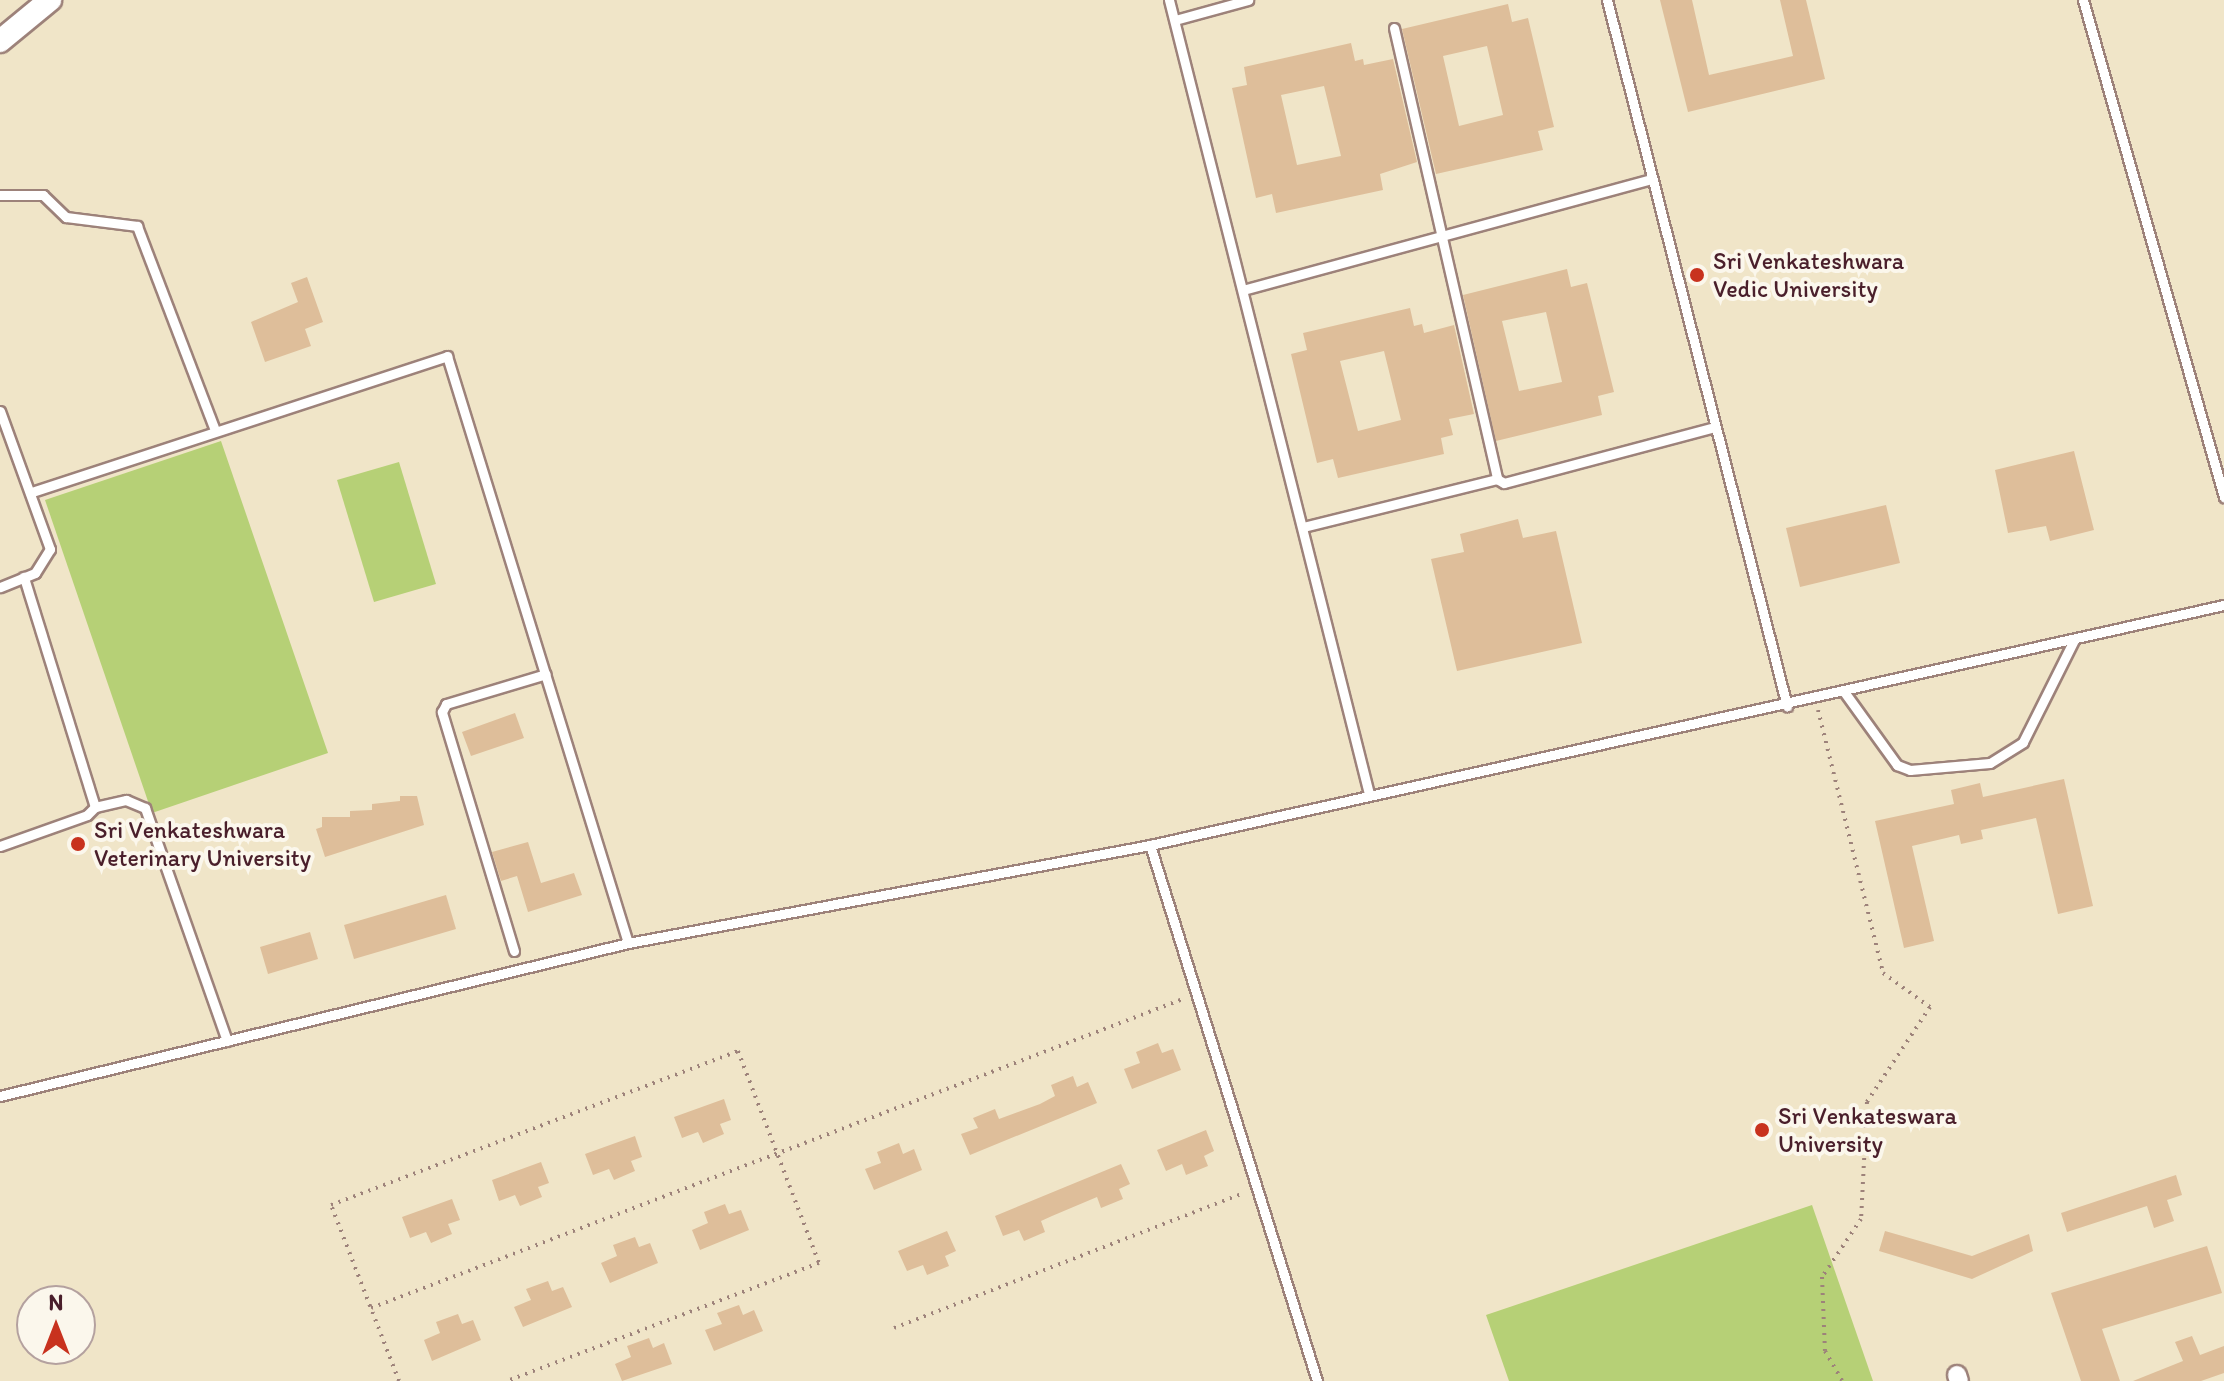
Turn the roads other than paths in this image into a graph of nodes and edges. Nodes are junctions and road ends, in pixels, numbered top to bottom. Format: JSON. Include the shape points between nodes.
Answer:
{"nodes":[{"id":1,"x":50,"y":0,"type":"edge"},
{"id":2,"x":1169,"y":0,"type":"edge"},
{"id":3,"x":1248,"y":0,"type":"edge"},
{"id":4,"x":1607,"y":0,"type":"edge"},
{"id":5,"x":2083,"y":0,"type":"edge"},
{"id":6,"x":1175,"y":20,"type":"junction"},
{"id":7,"x":1394,"y":28,"type":"dead end"},
{"id":8,"x":0,"y":41,"type":"edge"},
{"id":9,"x":1652,"y":179,"type":"junction"},
{"id":10,"x":0,"y":195,"type":"edge"},
{"id":11,"x":1441,"y":236,"type":"junction"},
{"id":12,"x":1243,"y":290,"type":"junction"},
{"id":13,"x":0,"y":411,"type":"edge"},
{"id":14,"x":1715,"y":427,"type":"junction"},
{"id":15,"x":215,"y":430,"type":"junction"},
{"id":16,"x":1497,"y":479,"type":"junction"},
{"id":17,"x":32,"y":492,"type":"junction"},
{"id":18,"x":2224,"y":497,"type":"edge"},
{"id":19,"x":1303,"y":527,"type":"junction"},
{"id":20,"x":24,"y":577,"type":"junction"},
{"id":21,"x":0,"y":587,"type":"edge"},
{"id":22,"x":2224,"y":605,"type":"edge"},
{"id":23,"x":2074,"y":640,"type":"junction"},
{"id":24,"x":546,"y":674,"type":"junction"},
{"id":25,"x":1845,"y":693,"type":"junction"},
{"id":26,"x":1787,"y":706,"type":"junction"},
{"id":27,"x":1369,"y":794,"type":"junction"},
{"id":28,"x":95,"y":807,"type":"junction"},
{"id":29,"x":1150,"y":845,"type":"junction"},
{"id":30,"x":0,"y":846,"type":"edge"},
{"id":31,"x":628,"y":943,"type":"junction"},
{"id":32,"x":514,"y":951,"type":"dead end"},
{"id":33,"x":227,"y":1041,"type":"junction"},
{"id":34,"x":0,"y":1096,"type":"edge"},
{"id":35,"x":1317,"y":1381,"type":"edge"}],
"edges":[{"from":1,"to":8,"type":"street"},
{"from":2,"to":6,"type":"lane"},
{"from":3,"to":6,"type":"lane"},
{"from":4,"to":9,"type":"lane"},
{"from":5,"to":18,"type":"lane"},
{"from":6,"to":12,"type":"lane"},
{"from":7,"to":11,"type":"lane"},
{"from":9,"to":11,"type":"lane"},
{"from":9,"to":14,"type":"lane"},
{"from":10,"to":15,"type":"lane","via":[[43,195],[66,217],[137,226]]},
{"from":11,"to":12,"type":"lane"},
{"from":11,"to":16,"type":"lane"},
{"from":12,"to":19,"type":"lane"},
{"from":13,"to":17,"type":"lane"},
{"from":14,"to":16,"type":"lane","via":[[1504,483]]},
{"from":14,"to":26,"type":"lane"},
{"from":15,"to":17,"type":"lane"},
{"from":15,"to":24,"type":"lane","via":[[447,356]]},
{"from":16,"to":19,"type":"lane"},
{"from":17,"to":20,"type":"lane","via":[[50,549],[35,573]]},
{"from":19,"to":27,"type":"lane"},
{"from":20,"to":21,"type":"lane"},
{"from":20,"to":28,"type":"lane"},
{"from":22,"to":23,"type":"lane"},
{"from":23,"to":25,"type":"lane"},
{"from":23,"to":25,"type":"lane","via":[[2023,742],[1990,763],[1910,770],[1897,765]]},
{"from":24,"to":31,"type":"lane"},
{"from":24,"to":32,"type":"lane","via":[[446,704],[442,712]]},
{"from":25,"to":26,"type":"lane"},
{"from":26,"to":27,"type":"lane"},
{"from":27,"to":29,"type":"lane"},
{"from":28,"to":30,"type":"lane","via":[[87,815]]},
{"from":28,"to":33,"type":"lane","via":[[126,800],[145,808]]},
{"from":29,"to":31,"type":"lane"},
{"from":29,"to":35,"type":"lane"},
{"from":31,"to":33,"type":"lane"},
{"from":33,"to":34,"type":"lane"}]}
